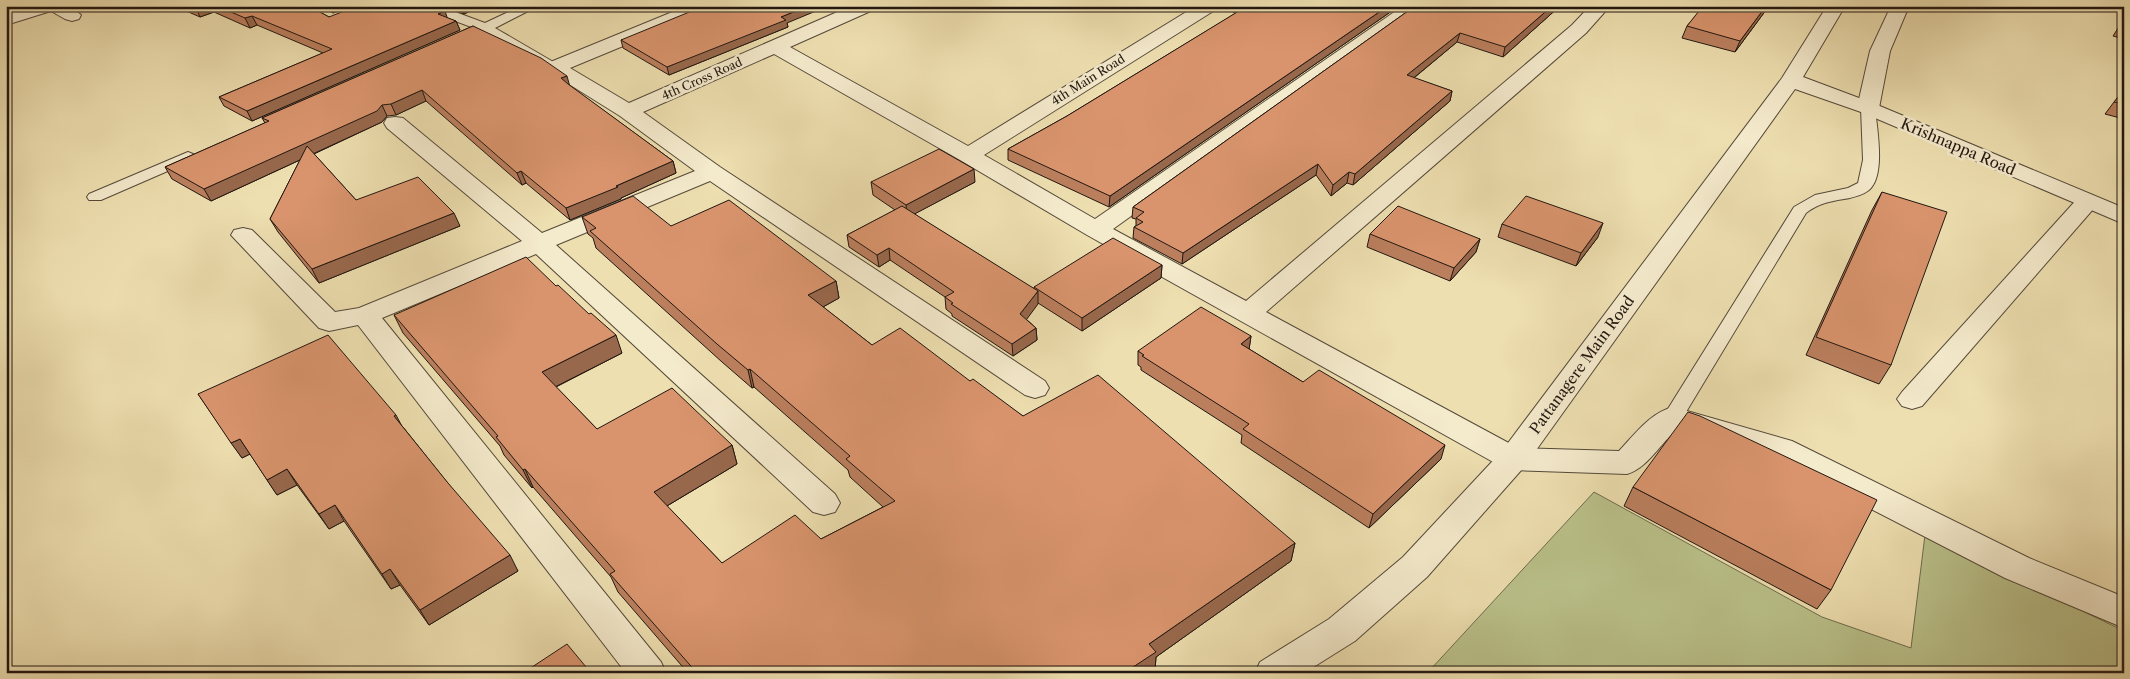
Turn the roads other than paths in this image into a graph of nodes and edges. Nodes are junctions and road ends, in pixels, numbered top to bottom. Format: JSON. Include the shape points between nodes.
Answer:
{"nodes":[{"id":1,"x":46,"y":6,"type":"edge"},
{"id":2,"x":427,"y":6,"type":"edge"},
{"id":3,"x":532,"y":6,"type":"edge"},
{"id":4,"x":704,"y":6,"type":"edge"},
{"id":5,"x":867,"y":6,"type":"edge"},
{"id":6,"x":1415,"y":6,"type":"edge"},
{"id":7,"x":1601,"y":6,"type":"edge"},
{"id":8,"x":1836,"y":6,"type":"edge"},
{"id":9,"x":1900,"y":6,"type":"edge"},
{"id":10,"x":1197,"y":8,"type":"edge"},
{"id":11,"x":6,"y":19,"type":"edge"},
{"id":12,"x":486,"y":28,"type":"junction"},
{"id":13,"x":450,"y":44,"type":"edge"},
{"id":14,"x":775,"y":47,"type":"junction"},
{"id":15,"x":555,"y":67,"type":"junction"},
{"id":16,"x":1791,"y":80,"type":"junction"},
{"id":17,"x":1868,"y":108,"type":"junction"},
{"id":18,"x":628,"y":111,"type":"junction"},
{"id":19,"x":395,"y":123,"type":"dead end"},
{"id":20,"x":204,"y":150,"type":"edge"},
{"id":21,"x":968,"y":155,"type":"junction"},
{"id":22,"x":712,"y":172,"type":"junction"},
{"id":23,"x":95,"y":197,"type":"dead end"},
{"id":24,"x":2086,"y":202,"type":"junction"},
{"id":25,"x":2124,"y":217,"type":"edge"},
{"id":26,"x":1096,"y":230,"type":"junction"},
{"id":27,"x":243,"y":235,"type":"dead end"},
{"id":28,"x":539,"y":243,"type":"junction"},
{"id":29,"x":1249,"y":313,"type":"junction"},
{"id":30,"x":365,"y":315,"type":"junction"},
{"id":31,"x":1035,"y":388,"type":"dead end"},
{"id":32,"x":1912,"y":399,"type":"dead end"},
{"id":33,"x":1673,"y":417,"type":"junction"},
{"id":34,"x":1513,"y":459,"type":"junction"},
{"id":35,"x":824,"y":503,"type":"dead end"},
{"id":36,"x":2124,"y":613,"type":"edge"},
{"id":37,"x":648,"y":673,"type":"edge"},
{"id":38,"x":1273,"y":673,"type":"edge"}],
"edges":[{"from":1,"to":11,"type":"street"},
{"from":2,"to":12,"type":"lane"},
{"from":3,"to":12,"type":"lane"},
{"from":4,"to":15,"type":"street"},
{"from":5,"to":14,"type":"street","name":"4th Cross Road"},
{"from":6,"to":26,"type":"street"},
{"from":7,"to":29,"type":"street","via":[[1579,29]]},
{"from":8,"to":16,"type":"street","name":"Pattanagere Main Road"},
{"from":9,"to":17,"type":"street","via":[[1880,50]]},
{"from":10,"to":21,"type":"street","name":"4th Main Road"},
{"from":12,"to":13,"type":"lane"},
{"from":12,"to":15,"type":"lane"},
{"from":14,"to":18,"type":"street","name":"4th Cross Road"},
{"from":14,"to":21,"type":"street"},
{"from":15,"to":18,"type":"street"},
{"from":16,"to":17,"type":"street","name":"Krishnappa Road"},
{"from":16,"to":34,"type":"street","name":"Pattanagere Main Road"},
{"from":17,"to":24,"type":"street","name":"Krishnappa Road"},
{"from":17,"to":33,"type":"lane","via":[[1870,173],[1864,186],[1852,193],[1809,202],[1800,210]]},
{"from":18,"to":22,"type":"street"},
{"from":19,"to":28,"type":"street"},
{"from":20,"to":23,"type":"lane"},
{"from":21,"to":26,"type":"street"},
{"from":22,"to":28,"type":"street"},
{"from":22,"to":31,"type":"street"},
{"from":24,"to":25,"type":"street","name":"Krishnappa Road"},
{"from":24,"to":32,"type":"street"},
{"from":26,"to":29,"type":"street"},
{"from":27,"to":30,"type":"street","via":[[329,322]]},
{"from":28,"to":30,"type":"street"},
{"from":28,"to":35,"type":"street"},
{"from":29,"to":34,"type":"street"},
{"from":30,"to":37,"type":"street"},
{"from":33,"to":34,"type":"street","via":[[1657,429],[1627,463]]},
{"from":33,"to":36,"type":"street","via":[[1781,449],[2017,568]]},
{"from":34,"to":38,"type":"street","name":"Pattanagere Main Road","via":[[1415,567],[1342,630]]}]}
